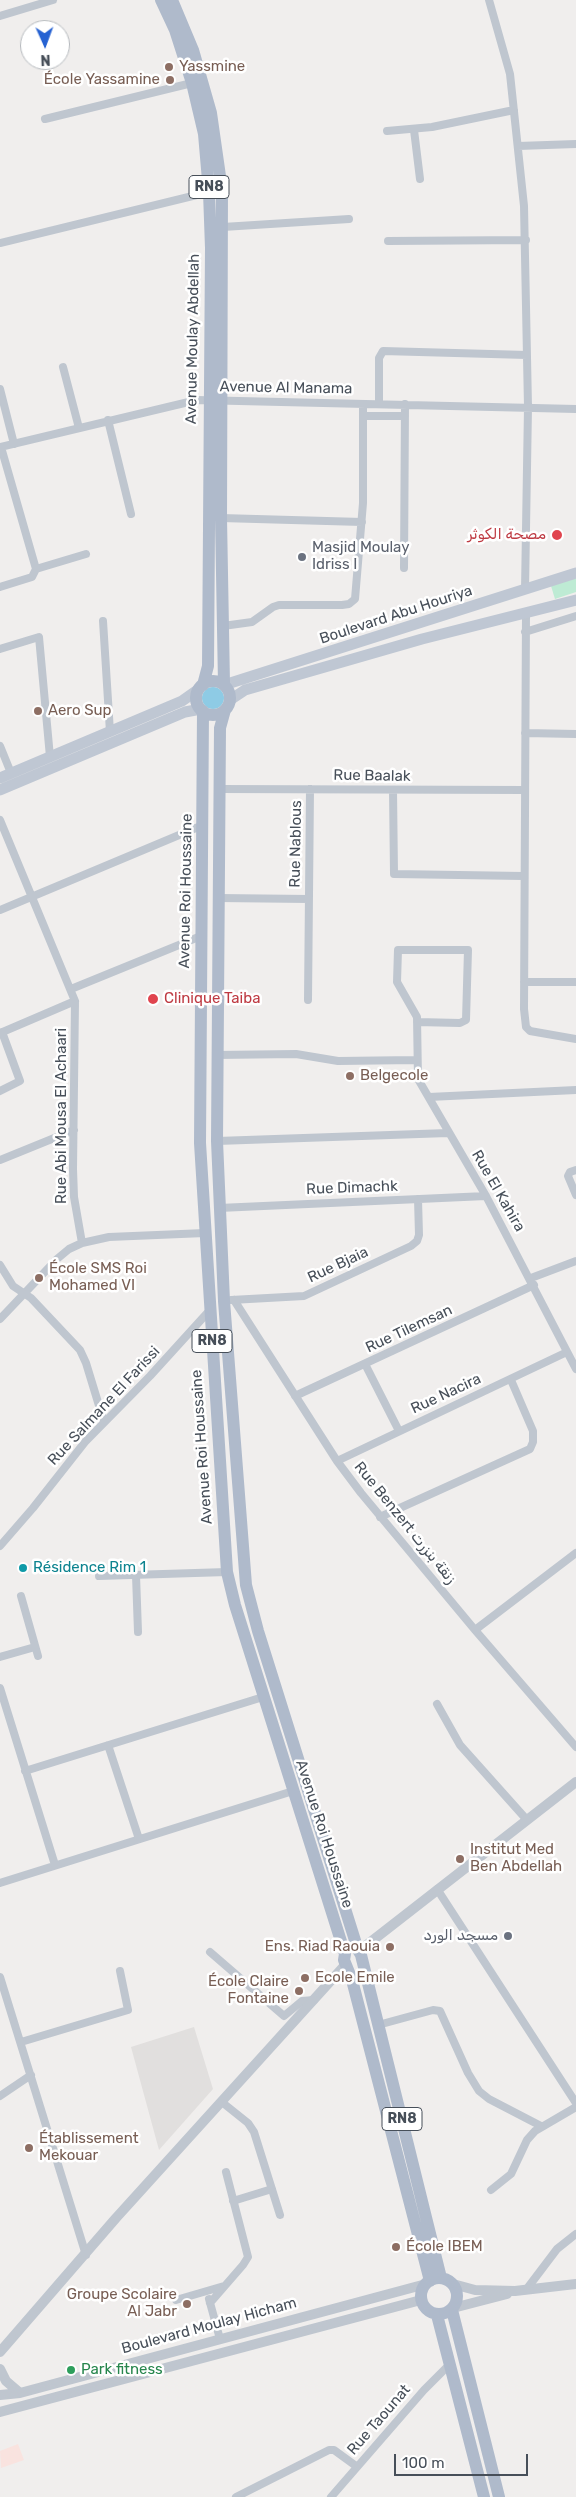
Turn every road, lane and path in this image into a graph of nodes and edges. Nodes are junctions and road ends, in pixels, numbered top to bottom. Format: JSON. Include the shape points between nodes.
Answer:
{"nodes":[{"id":1,"x":53,"y":0,"type":"edge"},
{"id":2,"x":161,"y":0,"type":"edge"},
{"id":3,"x":172,"y":0,"type":"edge"},
{"id":4,"x":489,"y":0,"type":"edge"},
{"id":5,"x":0,"y":16,"type":"edge"},
{"id":6,"x":192,"y":83,"type":"junction"},
{"id":7,"x":514,"y":110,"type":"junction"},
{"id":8,"x":45,"y":119,"type":"dead end"},
{"id":9,"x":387,"y":130,"type":"dead end"},
{"id":10,"x":414,"y":130,"type":"junction"},
{"id":11,"x":576,"y":144,"type":"edge"},
{"id":12,"x":518,"y":146,"type":"junction"},
{"id":13,"x":420,"y":179,"type":"dead end"},
{"id":14,"x":209,"y":192,"type":"junction"},
{"id":15,"x":349,"y":219,"type":"dead end"},
{"id":16,"x":223,"y":227,"type":"junction"},
{"id":17,"x":526,"y":240,"type":"junction"},
{"id":18,"x":388,"y":242,"type":"dead end"},
{"id":19,"x":0,"y":243,"type":"edge"},
{"id":20,"x":527,"y":355,"type":"junction"},
{"id":21,"x":63,"y":367,"type":"dead end"},
{"id":22,"x":0,"y":389,"type":"edge"},
{"id":23,"x":215,"y":400,"type":"junction"},
{"id":24,"x":363,"y":404,"type":"junction"},
{"id":25,"x":379,"y":404,"type":"junction"},
{"id":26,"x":405,"y":404,"type":"junction"},
{"id":27,"x":528,"y":407,"type":"junction"},
{"id":28,"x":576,"y":409,"type":"edge"},
{"id":29,"x":363,"y":416,"type":"junction"},
{"id":30,"x":405,"y":416,"type":"junction"},
{"id":31,"x":108,"y":420,"type":"junction"},
{"id":32,"x":79,"y":428,"type":"junction"},
{"id":33,"x":14,"y":444,"type":"junction"},
{"id":34,"x":0,"y":447,"type":"edge"},
{"id":35,"x":131,"y":514,"type":"dead end"},
{"id":36,"x":221,"y":518,"type":"junction"},
{"id":37,"x":362,"y":522,"type":"junction"},
{"id":38,"x":86,"y":554,"type":"dead end"},
{"id":39,"x":404,"y":568,"type":"dead end"},
{"id":40,"x":36,"y":569,"type":"junction"},
{"id":41,"x":576,"y":573,"type":"edge"},
{"id":42,"x":0,"y":587,"type":"edge"},
{"id":43,"x":525,"y":590,"type":"junction"},
{"id":44,"x":576,"y":600,"type":"edge"},
{"id":45,"x":526,"y":614,"type":"junction"},
{"id":46,"x":576,"y":616,"type":"edge"},
{"id":47,"x":103,"y":621,"type":"dead end"},
{"id":48,"x":223,"y":626,"type":"junction"},
{"id":49,"x":525,"y":632,"type":"junction"},
{"id":50,"x":0,"y":649,"type":"edge"},
{"id":51,"x":224,"y":685,"type":"junction"},
{"id":52,"x":201,"y":687,"type":"junction"},
{"id":53,"x":228,"y":705,"type":"junction"},
{"id":54,"x":202,"y":710,"type":"junction"},
{"id":55,"x":110,"y":732,"type":"junction"},
{"id":56,"x":525,"y":733,"type":"junction"},
{"id":57,"x":576,"y":734,"type":"edge"},
{"id":58,"x":0,"y":746,"type":"edge"},
{"id":59,"x":50,"y":757,"type":"junction"},
{"id":60,"x":11,"y":773,"type":"junction"},
{"id":61,"x":0,"y":778,"type":"edge"},
{"id":62,"x":220,"y":789,"type":"junction"},
{"id":63,"x":310,"y":789,"type":"junction"},
{"id":64,"x":0,"y":790,"type":"edge"},
{"id":65,"x":394,"y":790,"type":"junction"},
{"id":66,"x":524,"y":790,"type":"junction"},
{"id":67,"x":0,"y":820,"type":"edge"},
{"id":68,"x":203,"y":825,"type":"junction"},
{"id":69,"x":524,"y":876,"type":"junction"},
{"id":70,"x":32,"y":896,"type":"junction"},
{"id":71,"x":218,"y":898,"type":"junction"},
{"id":72,"x":309,"y":899,"type":"junction"},
{"id":73,"x":0,"y":910,"type":"edge"},
{"id":74,"x":201,"y":936,"type":"junction"},
{"id":75,"x":524,"y":982,"type":"junction"},
{"id":76,"x":576,"y":982,"type":"edge"},
{"id":77,"x":71,"y":989,"type":"junction"},
{"id":78,"x":308,"y":1000,"type":"dead end"},
{"id":79,"x":75,"y":1001,"type":"junction"},
{"id":80,"x":417,"y":1022,"type":"junction"},
{"id":81,"x":1,"y":1033,"type":"edge"},
{"id":82,"x":576,"y":1039,"type":"edge"},
{"id":83,"x":216,"y":1056,"type":"junction"},
{"id":84,"x":416,"y":1060,"type":"junction"},
{"id":85,"x":576,"y":1090,"type":"edge"},
{"id":86,"x":0,"y":1091,"type":"edge"},
{"id":87,"x":429,"y":1097,"type":"junction"},
{"id":88,"x":74,"y":1130,"type":"junction"},
{"id":89,"x":448,"y":1133,"type":"junction"},
{"id":90,"x":217,"y":1141,"type":"junction"},
{"id":91,"x":0,"y":1160,"type":"edge"},
{"id":92,"x":576,"y":1170,"type":"edge"},
{"id":93,"x":576,"y":1195,"type":"edge"},
{"id":94,"x":486,"y":1196,"type":"junction"},
{"id":95,"x":418,"y":1199,"type":"junction"},
{"id":96,"x":219,"y":1208,"type":"junction"},
{"id":97,"x":205,"y":1232,"type":"junction"},
{"id":98,"x":82,"y":1243,"type":"junction"},
{"id":99,"x":576,"y":1261,"type":"edge"},
{"id":100,"x":0,"y":1265,"type":"edge"},
{"id":101,"x":533,"y":1282,"type":"junction"},
{"id":102,"x":24,"y":1294,"type":"junction"},
{"id":103,"x":229,"y":1300,"type":"junction"},
{"id":104,"x":210,"y":1310,"type":"junction"},
{"id":105,"x":0,"y":1319,"type":"edge"},
{"id":106,"x":568,"y":1352,"type":"junction"},
{"id":107,"x":365,"y":1364,"type":"junction"},
{"id":108,"x":576,"y":1369,"type":"edge"},
{"id":109,"x":511,"y":1380,"type":"junction"},
{"id":110,"x":296,"y":1396,"type":"junction"},
{"id":111,"x":104,"y":1422,"type":"junction"},
{"id":112,"x":399,"y":1431,"type":"junction"},
{"id":113,"x":337,"y":1461,"type":"junction"},
{"id":114,"x":380,"y":1517,"type":"junction"},
{"id":115,"x":0,"y":1546,"type":"edge"},
{"id":116,"x":576,"y":1553,"type":"edge"},
{"id":117,"x":227,"y":1572,"type":"junction"},
{"id":118,"x":136,"y":1575,"type":"junction"},
{"id":119,"x":100,"y":1576,"type":"dead end"},
{"id":120,"x":20,"y":1596,"type":"dead end"},
{"id":121,"x":474,"y":1630,"type":"junction"},
{"id":122,"x":138,"y":1632,"type":"dead end"},
{"id":123,"x":35,"y":1647,"type":"junction"},
{"id":124,"x":38,"y":1656,"type":"dead end"},
{"id":125,"x":0,"y":1657,"type":"edge"},
{"id":126,"x":0,"y":1688,"type":"edge"},
{"id":127,"x":264,"y":1696,"type":"junction"},
{"id":128,"x":437,"y":1704,"type":"dead end"},
{"id":129,"x":108,"y":1745,"type":"junction"},
{"id":130,"x":576,"y":1747,"type":"edge"},
{"id":131,"x":25,"y":1771,"type":"junction"},
{"id":132,"x":576,"y":1782,"type":"edge"},
{"id":133,"x":293,"y":1791,"type":"junction"},
{"id":134,"x":527,"y":1820,"type":"junction"},
{"id":135,"x":139,"y":1839,"type":"junction"},
{"id":136,"x":55,"y":1865,"type":"junction"},
{"id":137,"x":0,"y":1883,"type":"edge"},
{"id":138,"x":437,"y":1889,"type":"junction"},
{"id":139,"x":210,"y":1952,"type":"dead end"},
{"id":140,"x":359,"y":1954,"type":"junction"},
{"id":141,"x":346,"y":1961,"type":"junction"},
{"id":142,"x":120,"y":1971,"type":"dead end"},
{"id":143,"x":0,"y":1977,"type":"edge"},
{"id":144,"x":314,"y":2000,"type":"junction"},
{"id":145,"x":378,"y":2025,"type":"junction"},
{"id":146,"x":22,"y":2042,"type":"junction"},
{"id":147,"x":32,"y":2074,"type":"junction"},
{"id":148,"x":0,"y":2096,"type":"edge"},
{"id":149,"x":223,"y":2103,"type":"junction"},
{"id":150,"x":576,"y":2103,"type":"edge"},
{"id":151,"x":576,"y":2107,"type":"edge"},
{"id":152,"x":541,"y":2126,"type":"junction"},
{"id":153,"x":226,"y":2172,"type":"dead end"},
{"id":154,"x":272,"y":2189,"type":"junction"},
{"id":155,"x":491,"y":2190,"type":"dead end"},
{"id":156,"x":233,"y":2201,"type":"junction"},
{"id":157,"x":280,"y":2215,"type":"dead end"},
{"id":158,"x":576,"y":2234,"type":"edge"},
{"id":159,"x":86,"y":2255,"type":"junction"},
{"id":160,"x":432,"y":2281,"type":"junction"},
{"id":161,"x":453,"y":2284,"type":"junction"},
{"id":162,"x":576,"y":2284,"type":"edge"},
{"id":163,"x":224,"y":2286,"type":"junction"},
{"id":164,"x":526,"y":2290,"type":"junction"},
{"id":165,"x":515,"y":2291,"type":"junction"},
{"id":166,"x":207,"y":2292,"type":"junction"},
{"id":167,"x":176,"y":2300,"type":"dead end"},
{"id":168,"x":421,"y":2300,"type":"junction"},
{"id":169,"x":210,"y":2303,"type":"junction"},
{"id":170,"x":453,"y":2309,"type":"junction"},
{"id":171,"x":437,"y":2315,"type":"junction"},
{"id":172,"x":220,"y":2338,"type":"junction"},
{"id":173,"x":0,"y":2352,"type":"edge"},
{"id":174,"x":450,"y":2364,"type":"junction"},
{"id":175,"x":0,"y":2369,"type":"edge"},
{"id":176,"x":20,"y":2393,"type":"junction"},
{"id":177,"x":0,"y":2395,"type":"edge"},
{"id":178,"x":0,"y":2412,"type":"edge"},
{"id":179,"x":356,"y":2466,"type":"junction"},
{"id":180,"x":236,"y":2497,"type":"edge"},
{"id":181,"x":331,"y":2497,"type":"edge"},
{"id":182,"x":484,"y":2497,"type":"edge"},
{"id":183,"x":499,"y":2497,"type":"edge"}],
"edges":[{"from":1,"to":5,"type":"street"},
{"from":2,"to":6,"type":"main road","name":"Avenue Moulay Abdellah","number":"RN8","via":[[175,30]]},
{"from":3,"to":16,"type":"main road","name":"Avenue Moulay Abdellah","number":"RN8","via":[[193,50],[211,113],[220,172]]},
{"from":4,"to":7,"type":"street","via":[[507,60]]},
{"from":6,"to":8,"type":"street"},
{"from":6,"to":14,"type":"main road","name":"Avenue Moulay Abdellah","number":"RN8","via":[[204,134]]},
{"from":7,"to":10,"type":"street"},
{"from":7,"to":12,"type":"street"},
{"from":9,"to":10,"type":"street"},
{"from":10,"to":13,"type":"street"},
{"from":11,"to":12,"type":"street"},
{"from":12,"to":17,"type":"street"},
{"from":14,"to":19,"type":"street"},
{"from":14,"to":23,"type":"main road","name":"Avenue Moulay Abdellah","number":"RN8"},
{"from":15,"to":16,"type":"street"},
{"from":16,"to":23,"type":"main road","name":"Avenue Moulay Abdellah","number":"RN8"},
{"from":17,"to":18,"type":"street"},
{"from":17,"to":20,"type":"street"},
{"from":20,"to":25,"type":"street","via":[[383,351],[379,358]]},
{"from":20,"to":27,"type":"street"},
{"from":21,"to":32,"type":"street"},
{"from":22,"to":33,"type":"street"},
{"from":23,"to":24,"type":"street","name":"Avenue Al Manama"},
{"from":23,"to":31,"type":"street","name":"Avenue Al Manama","via":[[186,402]]},
{"from":23,"to":36,"type":"main road","name":"Avenue Moulay Abdellah","number":"RN8"},
{"from":23,"to":52,"type":"main road","name":"Avenue Moulay Abdellah","number":"RN8","via":[[208,666]]},
{"from":24,"to":25,"type":"street","name":"Avenue Al Manama"},
{"from":24,"to":29,"type":"street"},
{"from":25,"to":26,"type":"street","name":"Avenue Al Manama"},
{"from":26,"to":27,"type":"street","name":"Avenue Al Manama"},
{"from":26,"to":30,"type":"street"},
{"from":27,"to":28,"type":"street","name":"Avenue Al Manama"},
{"from":27,"to":43,"type":"street"},
{"from":29,"to":30,"type":"street"},
{"from":29,"to":37,"type":"street"},
{"from":30,"to":39,"type":"street"},
{"from":31,"to":32,"type":"street","name":"Avenue Al Manama"},
{"from":31,"to":35,"type":"street"},
{"from":32,"to":33,"type":"street","name":"Avenue Al Manama"},
{"from":33,"to":34,"type":"street","name":"Avenue Al Manama"},
{"from":34,"to":40,"type":"street"},
{"from":36,"to":37,"type":"street"},
{"from":36,"to":48,"type":"main road","name":"Avenue Moulay Abdellah","number":"RN8"},
{"from":37,"to":48,"type":"street","via":[[355,599],[350,604],[279,605],[252,622]]},
{"from":38,"to":40,"type":"street"},
{"from":40,"to":42,"type":"street","via":[[32,577]]},
{"from":41,"to":43,"type":"main road","name":"Boulevard Abu Houriya"},
{"from":43,"to":51,"type":"main road","name":"Boulevard Abu Houriya"},
{"from":44,"to":45,"type":"main road","name":"Boulevard Abu Houriya"},
{"from":45,"to":49,"type":"street"},
{"from":45,"to":53,"type":"main road","name":"Boulevard Abu Houriya","via":[[441,634],[245,690]]},
{"from":46,"to":49,"type":"street"},
{"from":47,"to":55,"type":"street"},
{"from":48,"to":51,"type":"main road","name":"Avenue Moulay Abdellah","number":"RN8"},
{"from":49,"to":56,"type":"street"},
{"from":50,"to":59,"type":"street","via":[[39,637]]},
{"from":51,"to":52,"type":"main road","via":[[213,681]]},
{"from":51,"to":53,"type":"main road","number":"RN8","via":[[229,692]]},
{"from":52,"to":54,"type":"main road","number":"RN8","via":[[197,700]]},
{"from":52,"to":55,"type":"main road","via":[[182,701]]},
{"from":53,"to":54,"type":"main road","via":[[216,714]]},
{"from":53,"to":62,"type":"main road","name":"Avenue Roi Houssaine","number":"RN8","via":[[220,728]]},
{"from":54,"to":64,"type":"main road","via":[[185,712]]},
{"from":54,"to":68,"type":"main road","name":"Avenue Roi Houssaine","number":"RN8"},
{"from":55,"to":59,"type":"main road"},
{"from":56,"to":57,"type":"street"},
{"from":56,"to":66,"type":"street"},
{"from":58,"to":60,"type":"street"},
{"from":59,"to":60,"type":"main road"},
{"from":60,"to":61,"type":"main road"},
{"from":62,"to":63,"type":"street","name":"Rue Baalak"},
{"from":62,"to":71,"type":"main road","name":"Avenue Roi Houssaine","number":"RN8"},
{"from":63,"to":65,"type":"street","name":"Rue Baalak"},
{"from":63,"to":72,"type":"street","name":"Rue Nablous"},
{"from":65,"to":66,"type":"street","name":"Rue Baalak"},
{"from":65,"to":69,"type":"street","via":[[394,874]]},
{"from":66,"to":69,"type":"street"},
{"from":67,"to":70,"type":"street","name":"Rue Abi Mousa El Achaari"},
{"from":68,"to":70,"type":"street"},
{"from":68,"to":74,"type":"main road","name":"Avenue Roi Houssaine","number":"RN8"},
{"from":69,"to":75,"type":"street"},
{"from":70,"to":73,"type":"street"},
{"from":70,"to":77,"type":"street","name":"Rue Abi Mousa El Achaari"},
{"from":71,"to":72,"type":"street","name":"Rue Nablous"},
{"from":71,"to":83,"type":"main road","name":"Avenue Roi Houssaine","number":"RN8"},
{"from":72,"to":78,"type":"street","name":"Rue Nablous"},
{"from":74,"to":77,"type":"street"},
{"from":74,"to":97,"type":"main road","name":"Avenue Roi Houssaine","number":"RN8","via":[[199,1056]]},
{"from":75,"to":76,"type":"street"},
{"from":75,"to":82,"type":"street","via":[[528,1030]]},
{"from":77,"to":79,"type":"street","name":"Rue Abi Mousa El Achaari"},
{"from":79,"to":81,"type":"street"},
{"from":79,"to":88,"type":"street","name":"Rue Abi Mousa El Achaari"},
{"from":80,"to":80,"type":"street","via":[[415,1012],[397,982],[398,950],[468,950],[466,1020],[460,1023]]},
{"from":80,"to":84,"type":"street","name":"Rue El Kahira"},
{"from":81,"to":86,"type":"street","via":[[20,1081]]},
{"from":83,"to":84,"type":"street","via":[[296,1054],[338,1061]]},
{"from":83,"to":90,"type":"main road","name":"Avenue Roi Houssaine","number":"RN8"},
{"from":84,"to":87,"type":"street","name":"Rue El Kahira","via":[[418,1079]]},
{"from":85,"to":87,"type":"street"},
{"from":87,"to":89,"type":"street","name":"Rue El Kahira"},
{"from":88,"to":91,"type":"street"},
{"from":88,"to":98,"type":"street","name":"Rue Abi Mousa El Achaari","via":[[74,1197]]},
{"from":89,"to":90,"type":"street"},
{"from":89,"to":94,"type":"street","name":"Rue El Kahira"},
{"from":90,"to":96,"type":"main road","name":"Avenue Roi Houssaine","number":"RN8"},
{"from":92,"to":93,"type":"street","via":[[568,1176]]},
{"from":94,"to":95,"type":"street","name":"Rue Dimachk"},
{"from":94,"to":101,"type":"street","name":"Rue El Kahira"},
{"from":95,"to":96,"type":"street","name":"Rue Dimachk"},
{"from":95,"to":103,"type":"street","name":"Rue Bjaia","via":[[419,1235],[411,1246],[304,1296]]},
{"from":96,"to":103,"type":"main road","name":"Avenue Roi Houssaine","number":"RN8"},
{"from":97,"to":98,"type":"street","via":[[109,1237]]},
{"from":97,"to":104,"type":"main road","name":"Avenue Roi Houssaine","number":"RN8"},
{"from":98,"to":102,"type":"street","via":[[57,1259]]},
{"from":99,"to":101,"type":"street","name":"Rue Tilemsan"},
{"from":100,"to":102,"type":"street","via":[[13,1286]]},
{"from":101,"to":106,"type":"street","name":"Rue El Kahira"},
{"from":101,"to":107,"type":"street","name":"Rue Tilemsan"},
{"from":102,"to":105,"type":"street"},
{"from":102,"to":111,"type":"street","via":[[80,1350]]},
{"from":103,"to":110,"type":"street","name":"Rue Benzert زنقة بنزرت"},
{"from":103,"to":140,"type":"main road","name":"Avenue Roi Houssaine","number":"RN8","via":[[246,1585]]},
{"from":104,"to":111,"type":"street","name":"Rue Salmane El Farissi"},
{"from":104,"to":117,"type":"main road","name":"Avenue Roi Houssaine","number":"RN8"},
{"from":106,"to":108,"type":"street","name":"Rue El Kahira"},
{"from":106,"to":109,"type":"street","name":"Rue Nacira"},
{"from":107,"to":110,"type":"street","name":"Rue Tilemsan"},
{"from":107,"to":112,"type":"street"},
{"from":109,"to":112,"type":"street","name":"Rue Nacira"},
{"from":109,"to":114,"type":"street","via":[[533,1431],[530,1449]]},
{"from":110,"to":113,"type":"street","name":"Rue Benzert زنقة بنزرت"},
{"from":111,"to":115,"type":"street","name":"Rue Salmane El Farissi"},
{"from":112,"to":113,"type":"street","name":"Rue Nacira"},
{"from":113,"to":114,"type":"street","name":"Rue Benzert زنقة بنزرت"},
{"from":114,"to":121,"type":"street","name":"Rue Benzert زنقة بنزرت"},
{"from":116,"to":121,"type":"street"},
{"from":117,"to":118,"type":"street"},
{"from":117,"to":127,"type":"main road","name":"Avenue Roi Houssaine","number":"RN8"},
{"from":118,"to":119,"type":"street"},
{"from":118,"to":122,"type":"street"},
{"from":120,"to":123,"type":"street"},
{"from":121,"to":130,"type":"street","name":"Rue Benzert زنقة بنزرت"},
{"from":123,"to":124,"type":"street"},
{"from":123,"to":125,"type":"street"},
{"from":126,"to":131,"type":"street"},
{"from":127,"to":129,"type":"street"},
{"from":127,"to":133,"type":"main road","name":"Avenue Roi Houssaine","number":"RN8"},
{"from":128,"to":134,"type":"street","via":[[460,1744]]},
{"from":129,"to":131,"type":"street"},
{"from":129,"to":135,"type":"street"},
{"from":131,"to":136,"type":"street"},
{"from":132,"to":134,"type":"street"},
{"from":133,"to":135,"type":"street"},
{"from":133,"to":141,"type":"main road","name":"Avenue Roi Houssaine","number":"RN8"},
{"from":134,"to":138,"type":"street"},
{"from":135,"to":136,"type":"street"},
{"from":136,"to":137,"type":"street"},
{"from":138,"to":140,"type":"street"},
{"from":138,"to":150,"type":"street"},
{"from":139,"to":144,"type":"street","via":[[284,2016],[302,2001]]},
{"from":140,"to":141,"type":"main road","via":[[350,1950]]},
{"from":140,"to":145,"type":"main road","name":"Avenue Roi Houssaine","number":"RN8"},
{"from":141,"to":144,"type":"street"},
{"from":141,"to":160,"type":"main road","name":"Avenue Roi Houssaine","number":"RN8"},
{"from":142,"to":146,"type":"street","via":[[128,2010]]},
{"from":143,"to":146,"type":"street"},
{"from":144,"to":149,"type":"street"},
{"from":145,"to":152,"type":"street","via":[[440,2011],[479,2091]]},
{"from":145,"to":160,"type":"main road","name":"Avenue Roi Houssaine","number":"RN8"},
{"from":146,"to":147,"type":"street"},
{"from":147,"to":148,"type":"street"},
{"from":147,"to":159,"type":"street"},
{"from":149,"to":154,"type":"street","via":[[254,2132]]},
{"from":149,"to":159,"type":"street","via":[[142,2189]]},
{"from":151,"to":152,"type":"street"},
{"from":152,"to":155,"type":"street","via":[[527,2140],[511,2174]]},
{"from":153,"to":156,"type":"street"},
{"from":154,"to":156,"type":"street"},
{"from":154,"to":157,"type":"street"},
{"from":156,"to":163,"type":"street","via":[[248,2257]]},
{"from":158,"to":164,"type":"street","via":[[557,2249]]},
{"from":159,"to":173,"type":"street"},
{"from":160,"to":161,"type":"main road"},
{"from":160,"to":168,"type":"main road","via":[[422,2291]]},
{"from":160,"to":172,"type":"street","name":"Boulevard Moulay Hicham"},
{"from":161,"to":165,"type":"street","via":[[476,2290]]},
{"from":161,"to":170,"type":"main road","via":[[458,2295]]},
{"from":162,"to":164,"type":"street"},
{"from":163,"to":166,"type":"street"},
{"from":163,"to":169,"type":"street"},
{"from":164,"to":165,"type":"street"},
{"from":165,"to":170,"type":"street"},
{"from":166,"to":167,"type":"street"},
{"from":166,"to":169,"type":"street"},
{"from":168,"to":171,"type":"main road","via":[[428,2311]]},
{"from":168,"to":178,"type":"street","name":"Boulevard Moulay Hicham"},
{"from":169,"to":172,"type":"street"},
{"from":170,"to":171,"type":"main road"},
{"from":170,"to":183,"type":"main road"},
{"from":171,"to":174,"type":"main road"},
{"from":172,"to":176,"type":"street","name":"Boulevard Moulay Hicham"},
{"from":174,"to":179,"type":"street","name":"Rue Taounat"},
{"from":174,"to":182,"type":"main road"},
{"from":175,"to":176,"type":"street","via":[[6,2381]]},
{"from":176,"to":177,"type":"street","name":"Boulevard Moulay Hicham"},
{"from":179,"to":180,"type":"street","via":[[334,2450],[329,2450]]},
{"from":179,"to":181,"type":"street","name":"Rue Taounat"}]}
